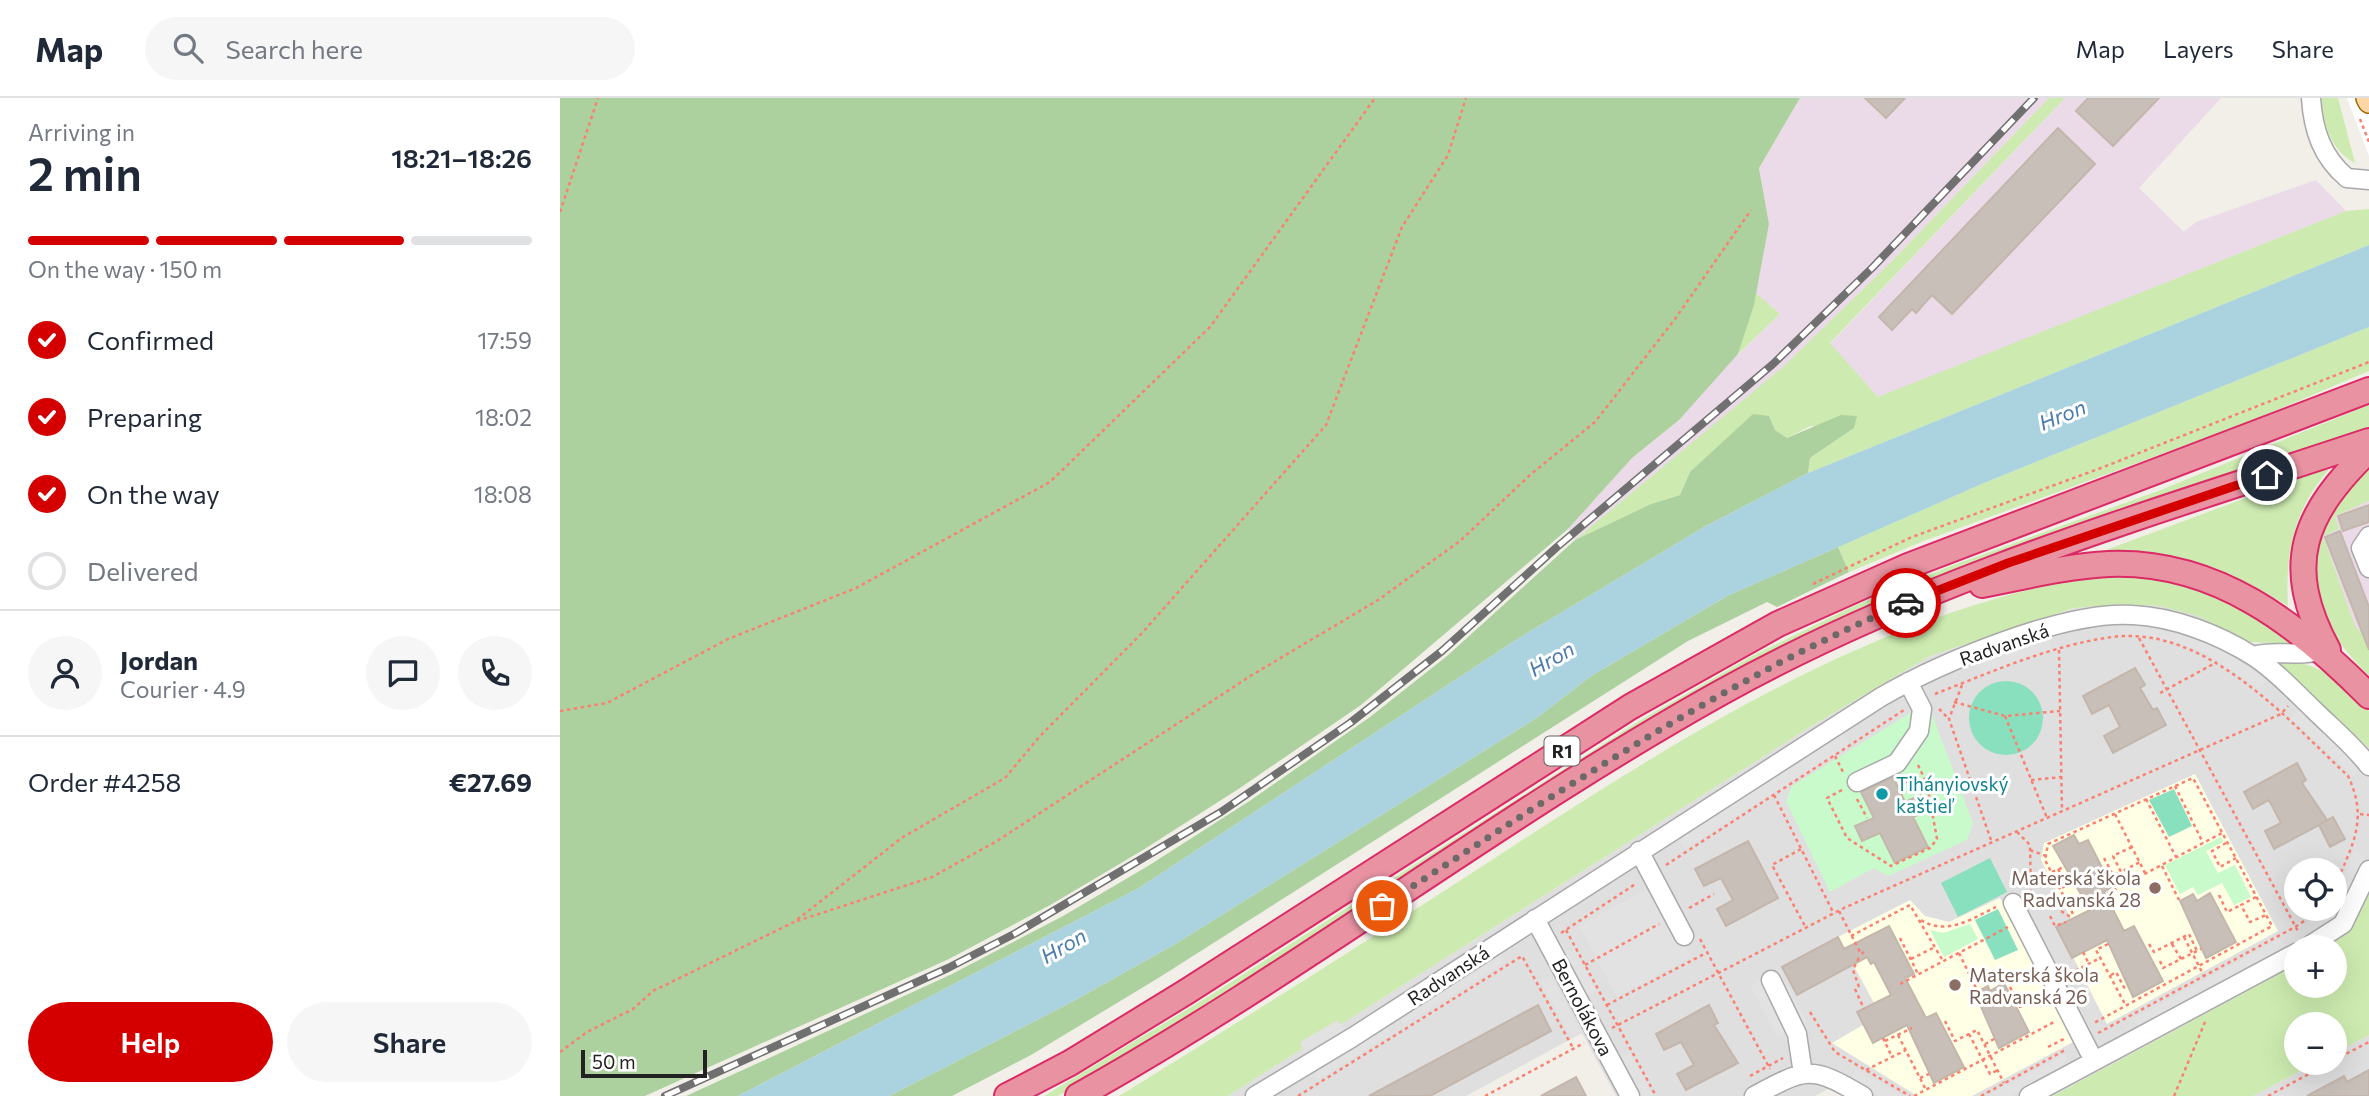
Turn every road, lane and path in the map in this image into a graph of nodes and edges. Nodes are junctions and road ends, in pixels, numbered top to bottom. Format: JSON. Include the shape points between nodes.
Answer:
{"nodes":[{"id":1,"x":598,"y":98,"type":"edge"},
{"id":2,"x":1376,"y":98,"type":"edge"},
{"id":3,"x":1466,"y":98,"type":"edge"},
{"id":4,"x":2311,"y":98,"type":"edge"},
{"id":5,"x":2369,"y":180,"type":"edge"},
{"id":6,"x":1751,"y":210,"type":"dead end"},
{"id":7,"x":560,"y":212,"type":"edge"},
{"id":8,"x":2369,"y":362,"type":"edge"},
{"id":9,"x":2369,"y":390,"type":"edge"},
{"id":10,"x":2369,"y":441,"type":"edge"},
{"id":11,"x":2369,"y":450,"type":"edge"},
{"id":12,"x":2369,"y":536,"type":"edge"},
{"id":13,"x":2369,"y":568,"type":"edge"},
{"id":14,"x":1806,"y":588,"type":"dead end"},
{"id":15,"x":1923,"y":596,"type":"junction"},
{"id":16,"x":2139,"y":638,"type":"junction"},
{"id":17,"x":2059,"y":649,"type":"junction"},
{"id":18,"x":2327,"y":655,"type":"junction"},
{"id":19,"x":2253,"y":656,"type":"junction"},
{"id":20,"x":2217,"y":663,"type":"junction"},
{"id":21,"x":1908,"y":682,"type":"junction"},
{"id":22,"x":1963,"y":683,"type":"junction"},
{"id":23,"x":2166,"y":690,"type":"junction"},
{"id":24,"x":2160,"y":692,"type":"dead end"},
{"id":25,"x":2369,"y":696,"type":"edge"},
{"id":26,"x":1919,"y":701,"type":"junction"},
{"id":27,"x":1954,"y":702,"type":"junction"},
{"id":28,"x":560,"y":711,"type":"edge"},
{"id":29,"x":2060,"y":711,"type":"junction"},
{"id":30,"x":2281,"y":714,"type":"junction"},
{"id":31,"x":2005,"y":716,"type":"junction"},
{"id":32,"x":2198,"y":751,"type":"junction"},
{"id":33,"x":1835,"y":756,"type":"junction"},
{"id":34,"x":1897,"y":763,"type":"junction"},
{"id":35,"x":2369,"y":766,"type":"edge"},
{"id":36,"x":2062,"y":777,"type":"junction"},
{"id":37,"x":1852,"y":779,"type":"junction"},
{"id":38,"x":2031,"y":780,"type":"junction"},
{"id":39,"x":2175,"y":786,"type":"junction"},
{"id":40,"x":1774,"y":795,"type":"junction"},
{"id":41,"x":2147,"y":799,"type":"junction"},
{"id":42,"x":2062,"y":811,"type":"junction"},
{"id":43,"x":2115,"y":813,"type":"junction"},
{"id":44,"x":2360,"y":814,"type":"junction"},
{"id":45,"x":2369,"y":815,"type":"edge"},
{"id":46,"x":2047,"y":818,"type":"junction"},
{"id":47,"x":2017,"y":831,"type":"junction"},
{"id":48,"x":2222,"y":833,"type":"junction"},
{"id":49,"x":1992,"y":842,"type":"junction"},
{"id":50,"x":2203,"y":843,"type":"junction"},
{"id":51,"x":2227,"y":843,"type":"junction"},
{"id":52,"x":2132,"y":847,"type":"junction"},
{"id":53,"x":1801,"y":849,"type":"junction"},
{"id":54,"x":2030,"y":850,"type":"junction"},
{"id":55,"x":1639,"y":851,"type":"junction"},
{"id":56,"x":2046,"y":856,"type":"junction"},
{"id":57,"x":2176,"y":857,"type":"junction"},
{"id":58,"x":2104,"y":858,"type":"dead end"},
{"id":59,"x":2236,"y":858,"type":"junction"},
{"id":60,"x":2347,"y":859,"type":"edge"},
{"id":61,"x":2140,"y":862,"type":"junction"},
{"id":62,"x":2162,"y":865,"type":"junction"},
{"id":63,"x":2064,"y":867,"type":"dead end"},
{"id":64,"x":2059,"y":869,"type":"junction"},
{"id":65,"x":2369,"y":870,"type":"edge"},
{"id":66,"x":2052,"y":872,"type":"junction"},
{"id":67,"x":2121,"y":872,"type":"junction"},
{"id":68,"x":2145,"y":873,"type":"junction"},
{"id":69,"x":1651,"y":874,"type":"junction"},
{"id":70,"x":2060,"y":889,"type":"junction"},
{"id":71,"x":1714,"y":894,"type":"dead end"},
{"id":72,"x":2219,"y":895,"type":"dead end"},
{"id":73,"x":2101,"y":897,"type":"dead end"},
{"id":74,"x":2256,"y":897,"type":"junction"},
{"id":75,"x":2179,"y":900,"type":"dead end"},
{"id":76,"x":2014,"y":903,"type":"junction"},
{"id":77,"x":2241,"y":905,"type":"junction"},
{"id":78,"x":1839,"y":911,"type":"junction"},
{"id":79,"x":2061,"y":911,"type":"dead end"},
{"id":80,"x":1833,"y":914,"type":"junction"},
{"id":81,"x":2266,"y":915,"type":"junction"},
{"id":82,"x":1673,"y":916,"type":"junction"},
{"id":83,"x":2050,"y":916,"type":"dead end"},
{"id":84,"x":1535,"y":919,"type":"junction"},
{"id":85,"x":1921,"y":920,"type":"junction"},
{"id":86,"x":2304,"y":921,"type":"edge"},
{"id":87,"x":794,"y":922,"type":"junction"},
{"id":88,"x":2066,"y":922,"type":"dead end"},
{"id":89,"x":2009,"y":927,"type":"dead end"},
{"id":90,"x":2295,"y":927,"type":"junction"},
{"id":91,"x":1806,"y":928,"type":"junction"},
{"id":92,"x":1690,"y":934,"type":"joint"},
{"id":93,"x":2298,"y":935,"type":"edge"},
{"id":94,"x":2320,"y":935,"type":"edge"},
{"id":95,"x":1851,"y":936,"type":"junction"},
{"id":96,"x":2184,"y":937,"type":"junction"},
{"id":97,"x":1900,"y":938,"type":"dead end"},
{"id":98,"x":2108,"y":943,"type":"dead end"},
{"id":99,"x":2172,"y":943,"type":"junction"},
{"id":100,"x":2150,"y":944,"type":"dead end"},
{"id":101,"x":1935,"y":947,"type":"junction"},
{"id":102,"x":1532,"y":950,"type":"dead end"},
{"id":103,"x":2083,"y":952,"type":"dead end"},
{"id":104,"x":1708,"y":953,"type":"junction"},
{"id":105,"x":1959,"y":953,"type":"junction"},
{"id":106,"x":2192,"y":953,"type":"junction"},
{"id":107,"x":2284,"y":955,"type":"edge"},
{"id":108,"x":1522,"y":956,"type":"junction"},
{"id":109,"x":2101,"y":958,"type":"junction"},
{"id":110,"x":1911,"y":959,"type":"junction"},
{"id":111,"x":2180,"y":959,"type":"junction"},
{"id":112,"x":1943,"y":961,"type":"junction"},
{"id":113,"x":2160,"y":961,"type":"dead end"},
{"id":114,"x":2089,"y":964,"type":"junction"},
{"id":115,"x":1585,"y":965,"type":"junction"},
{"id":116,"x":2199,"y":966,"type":"junction"},
{"id":117,"x":2080,"y":969,"type":"dead end"},
{"id":118,"x":1718,"y":972,"type":"junction"},
{"id":119,"x":1918,"y":974,"type":"junction"},
{"id":120,"x":2110,"y":975,"type":"junction"},
{"id":121,"x":2204,"y":976,"type":"junction"},
{"id":122,"x":1771,"y":980,"type":"dead end"},
{"id":123,"x":1899,"y":984,"type":"dead end"},
{"id":124,"x":2010,"y":987,"type":"dead end"},
{"id":125,"x":1976,"y":988,"type":"dead end"},
{"id":126,"x":2119,"y":992,"type":"junction"},
{"id":127,"x":2044,"y":995,"type":"dead end"},
{"id":128,"x":2211,"y":999,"type":"junction"},
{"id":129,"x":1607,"y":1005,"type":"junction"},
{"id":130,"x":2126,"y":1006,"type":"junction"},
{"id":131,"x":1864,"y":1009,"type":"dead end"},
{"id":132,"x":1810,"y":1012,"type":"dead end"},
{"id":133,"x":2104,"y":1018,"type":"dead end"},
{"id":134,"x":2057,"y":1020,"type":"dead end"},
{"id":135,"x":1945,"y":1021,"type":"dead end"},
{"id":136,"x":1617,"y":1025,"type":"junction"},
{"id":137,"x":1912,"y":1028,"type":"dead end"},
{"id":138,"x":1606,"y":1031,"type":"dead end"},
{"id":139,"x":1969,"y":1034,"type":"junction"},
{"id":140,"x":1898,"y":1035,"type":"junction"},
{"id":141,"x":1994,"y":1039,"type":"dead end"},
{"id":142,"x":2075,"y":1039,"type":"junction"},
{"id":143,"x":1587,"y":1041,"type":"dead end"},
{"id":144,"x":2369,"y":1042,"type":"edge"},
{"id":145,"x":1985,"y":1044,"type":"junction"},
{"id":146,"x":2048,"y":1047,"type":"dead end"},
{"id":147,"x":1573,"y":1048,"type":"junction"},
{"id":148,"x":1800,"y":1049,"type":"junction"},
{"id":149,"x":1906,"y":1050,"type":"junction"},
{"id":150,"x":560,"y":1052,"type":"edge"},
{"id":151,"x":2347,"y":1054,"type":"edge"},
{"id":152,"x":1892,"y":1056,"type":"junction"},
{"id":153,"x":1990,"y":1056,"type":"junction"},
{"id":154,"x":1982,"y":1060,"type":"junction"},
{"id":155,"x":2094,"y":1061,"type":"junction"},
{"id":156,"x":1769,"y":1066,"type":"junction"},
{"id":157,"x":1866,"y":1070,"type":"junction"},
{"id":158,"x":1998,"y":1070,"type":"junction"},
{"id":159,"x":1803,"y":1074,"type":"junction"},
{"id":160,"x":1929,"y":1074,"type":"dead end"},
{"id":161,"x":2307,"y":1075,"type":"edge"},
{"id":162,"x":1750,"y":1076,"type":"dead end"},
{"id":163,"x":1920,"y":1078,"type":"junction"},
{"id":164,"x":1778,"y":1083,"type":"junction"},
{"id":165,"x":2004,"y":1083,"type":"junction"},
{"id":166,"x":1926,"y":1090,"type":"junction"},
{"id":167,"x":1007,"y":1096,"type":"edge"},
{"id":168,"x":1079,"y":1096,"type":"edge"},
{"id":169,"x":1255,"y":1096,"type":"edge"},
{"id":170,"x":1298,"y":1096,"type":"edge"},
{"id":171,"x":1485,"y":1096,"type":"edge"},
{"id":172,"x":1630,"y":1096,"type":"edge"},
{"id":173,"x":1656,"y":1096,"type":"edge"},
{"id":174,"x":1754,"y":1096,"type":"edge"},
{"id":175,"x":1863,"y":1096,"type":"edge"},
{"id":176,"x":1912,"y":1096,"type":"edge"},
{"id":177,"x":1981,"y":1096,"type":"edge"},
{"id":178,"x":2029,"y":1096,"type":"edge"},
{"id":179,"x":2174,"y":1096,"type":"edge"},
{"id":180,"x":2268,"y":1096,"type":"edge"}],
"edges":[{"from":1,"to":7,"type":"path"},
{"from":2,"to":28,"type":"path","via":[[1210,327],[1050,482],[856,588],[727,639],[607,703]]},
{"from":3,"to":87,"type":"path","via":[[1448,155],[1402,227],[1326,425],[1142,634],[1040,736],[1005,778],[903,837]]},
{"from":4,"to":5,"type":"street","via":[[2324,154],[2347,178]]},
{"from":6,"to":87,"type":"path","via":[[1595,422],[1460,541],[1378,600],[1252,675],[997,841],[932,877]]},
{"from":8,"to":14,"type":"path","via":[[1912,537]]},
{"from":9,"to":167,"type":"highway","number":"R1","via":[[1908,566],[1779,624],[1630,707],[1185,992]]},
{"from":10,"to":15,"type":"highway","number":"R1"},
{"from":11,"to":18,"type":"highway","via":[[2326,496],[2304,555],[2308,607]]},
{"from":12,"to":13,"type":"street","via":[[2361,548]]},
{"from":15,"to":18,"type":"highway","via":[[2109,564],[2157,567],[2239,593],[2278,615]]},
{"from":15,"to":168,"type":"highway","number":"R1","via":[[1781,661],[1646,737]]},
{"from":16,"to":17,"type":"path","via":[[2114,636]]},
{"from":16,"to":20,"type":"path","via":[[2180,647]]},
{"from":16,"to":23,"type":"path"},
{"from":17,"to":22,"type":"path"},
{"from":17,"to":29,"type":"path"},
{"from":18,"to":19,"type":"street","via":[[2268,652]]},
{"from":18,"to":25,"type":"highway"},
{"from":19,"to":21,"type":"street","name":"Radvanská","via":[[2188,625],[2130,614],[2037,632],[1944,664]]},
{"from":19,"to":35,"type":"street","name":"Radvanská"},
{"from":20,"to":23,"type":"path"},
{"from":20,"to":30,"type":"path"},
{"from":21,"to":26,"type":"street"},
{"from":21,"to":55,"type":"street","name":"Radvanská"},
{"from":22,"to":26,"type":"path"},
{"from":22,"to":27,"type":"path"},
{"from":23,"to":24,"type":"path"},
{"from":23,"to":32,"type":"path"},
{"from":26,"to":33,"type":"path"},
{"from":26,"to":34,"type":"street","via":[[1923,719],[1919,731]]},
{"from":27,"to":31,"type":"path"},
{"from":27,"to":49,"type":"path","via":[[1949,719]]},
{"from":29,"to":31,"type":"path"},
{"from":29,"to":36,"type":"path"},
{"from":30,"to":32,"type":"path"},
{"from":30,"to":44,"type":"path","via":[[2348,776]]},
{"from":31,"to":38,"type":"path"},
{"from":32,"to":42,"type":"path"},
{"from":32,"to":90,"type":"path"},
{"from":33,"to":37,"type":"path"},
{"from":33,"to":40,"type":"path"},
{"from":34,"to":37,"type":"street"},
{"from":34,"to":37,"type":"path","via":[[1911,792],[1927,784],[1937,839],[1930,848],[1891,866],[1847,838],[1827,798]]},
{"from":36,"to":38,"type":"path"},
{"from":36,"to":42,"type":"path"},
{"from":38,"to":46,"type":"path"},
{"from":39,"to":41,"type":"path"},
{"from":39,"to":48,"type":"path","via":[[2193,778]]},
{"from":39,"to":50,"type":"path"},
{"from":40,"to":53,"type":"path"},
{"from":40,"to":69,"type":"path"},
{"from":41,"to":43,"type":"path"},
{"from":41,"to":57,"type":"path"},
{"from":42,"to":46,"type":"path"},
{"from":43,"to":52,"type":"path"},
{"from":43,"to":56,"type":"path","via":[[2048,844]]},
{"from":44,"to":45,"type":"path"},
{"from":44,"to":60,"type":"path"},
{"from":46,"to":47,"type":"path"},
{"from":47,"to":49,"type":"path"},
{"from":47,"to":54,"type":"path"},
{"from":48,"to":50,"type":"path"},
{"from":48,"to":51,"type":"path"},
{"from":49,"to":78,"type":"path"},
{"from":50,"to":57,"type":"path"},
{"from":51,"to":59,"type":"path"},
{"from":51,"to":59,"type":"path","via":[[2211,851],[2220,866]]},
{"from":52,"to":61,"type":"path"},
{"from":52,"to":67,"type":"path","via":[[2113,856]]},
{"from":53,"to":80,"type":"path"},
{"from":53,"to":91,"type":"path","via":[[1772,865]]},
{"from":54,"to":56,"type":"path"},
{"from":54,"to":76,"type":"path"},
{"from":55,"to":69,"type":"street"},
{"from":55,"to":84,"type":"street","name":"Radvanská"},
{"from":56,"to":66,"type":"path"},
{"from":57,"to":62,"type":"path"},
{"from":58,"to":67,"type":"path","via":[[2113,875]]},
{"from":59,"to":74,"type":"path"},
{"from":61,"to":67,"type":"path"},
{"from":61,"to":68,"type":"path"},
{"from":62,"to":68,"type":"path"},
{"from":62,"to":75,"type":"path"},
{"from":63,"to":64,"type":"path"},
{"from":64,"to":66,"type":"path"},
{"from":64,"to":70,"type":"path","via":[[2067,886]]},
{"from":65,"to":94,"type":"street","via":[[2343,923]]},
{"from":66,"to":70,"type":"path"},
{"from":68,"to":73,"type":"path"},
{"from":69,"to":82,"type":"street"},
{"from":69,"to":115,"type":"path","via":[[1566,930]]},
{"from":70,"to":79,"type":"path","via":[[2073,914]]},
{"from":71,"to":82,"type":"path"},
{"from":72,"to":77,"type":"path","via":[[2227,912]]},
{"from":74,"to":77,"type":"path"},
{"from":74,"to":81,"type":"path"},
{"from":76,"to":85,"type":"path","via":[[1954,926],[1931,926]]},
{"from":76,"to":142,"type":"street"},
{"from":77,"to":81,"type":"path","via":[[2250,922]]},
{"from":78,"to":80,"type":"path"},
{"from":78,"to":95,"type":"path"},
{"from":80,"to":91,"type":"path"},
{"from":81,"to":116,"type":"path","via":[[2272,926]]},
{"from":82,"to":92,"type":"street"},
{"from":82,"to":115,"type":"path"},
{"from":83,"to":88,"type":"path","via":[[2055,926]]},
{"from":84,"to":169,"type":"street","name":"Radvanská"},
{"from":84,"to":172,"type":"street","name":"Bernolákova"},
{"from":85,"to":95,"type":"path","via":[[1910,905]]},
{"from":85,"to":101,"type":"path"},
{"from":86,"to":90,"type":"path"},
{"from":87,"to":150,"type":"path","via":[[653,990],[633,1009],[587,1032]]},
{"from":89,"to":105,"type":"path"},
{"from":90,"to":93,"type":"path"},
{"from":90,"to":121,"type":"path"},
{"from":91,"to":118,"type":"path"},
{"from":92,"to":104,"type":"path"},
{"from":95,"to":131,"type":"path","via":[[1863,953],[1853,970]]},
{"from":96,"to":99,"type":"path"},
{"from":96,"to":106,"type":"path"},
{"from":96,"to":106,"type":"path","via":[[2189,934],[2199,950]]},
{"from":97,"to":110,"type":"path"},
{"from":98,"to":109,"type":"path","via":[[2096,950]]},
{"from":99,"to":100,"type":"path","via":[[2154,952]]},
{"from":99,"to":111,"type":"path"},
{"from":101,"to":110,"type":"path"},
{"from":101,"to":112,"type":"path"},
{"from":102,"to":108,"type":"path"},
{"from":103,"to":114,"type":"path"},
{"from":104,"to":118,"type":"path"},
{"from":104,"to":129,"type":"path"},
{"from":105,"to":112,"type":"path"},
{"from":105,"to":125,"type":"path"},
{"from":106,"to":111,"type":"path"},
{"from":106,"to":116,"type":"path"},
{"from":107,"to":128,"type":"street"},
{"from":108,"to":147,"type":"path"},
{"from":108,"to":170,"type":"path"},
{"from":109,"to":114,"type":"path"},
{"from":109,"to":120,"type":"path"},
{"from":110,"to":119,"type":"path"},
{"from":111,"to":113,"type":"path","via":[[2164,968]]},
{"from":112,"to":119,"type":"path"},
{"from":114,"to":117,"type":"path"},
{"from":115,"to":129,"type":"path"},
{"from":116,"to":121,"type":"path"},
{"from":116,"to":130,"type":"path"},
{"from":118,"to":136,"type":"path"},
{"from":118,"to":156,"type":"path"},
{"from":119,"to":123,"type":"path"},
{"from":120,"to":126,"type":"path"},
{"from":120,"to":126,"type":"path","via":[[2116,972],[2126,988]]},
{"from":121,"to":142,"type":"path"},
{"from":122,"to":148,"type":"street"},
{"from":124,"to":127,"type":"path","via":[[2020,1007]]},
{"from":126,"to":130,"type":"path"},
{"from":128,"to":155,"type":"street"},
{"from":128,"to":179,"type":"path","via":[[2211,1011]]},
{"from":129,"to":136,"type":"path"},
{"from":130,"to":133,"type":"path"},
{"from":132,"to":157,"type":"path","via":[[1835,1052]]},
{"from":134,"to":153,"type":"path"},
{"from":135,"to":139,"type":"path","via":[[1955,1041]]},
{"from":136,"to":138,"type":"path"},
{"from":136,"to":173,"type":"path"},
{"from":137,"to":140,"type":"path"},
{"from":139,"to":145,"type":"path","via":[[1977,1030]]},
{"from":139,"to":154,"type":"path"},
{"from":140,"to":149,"type":"path"},
{"from":140,"to":152,"type":"path","via":[[1884,1040]]},
{"from":141,"to":145,"type":"path"},
{"from":142,"to":146,"type":"path"},
{"from":142,"to":155,"type":"street"},
{"from":142,"to":165,"type":"path"},
{"from":143,"to":147,"type":"path"},
{"from":144,"to":151,"type":"path"},
{"from":145,"to":153,"type":"path"},
{"from":147,"to":171,"type":"path"},
{"from":148,"to":156,"type":"path"},
{"from":148,"to":159,"type":"street"},
{"from":149,"to":152,"type":"path"},
{"from":149,"to":163,"type":"path"},
{"from":152,"to":157,"type":"path"},
{"from":153,"to":154,"type":"path"},
{"from":153,"to":158,"type":"path"},
{"from":154,"to":158,"type":"path","via":[[1990,1074]]},
{"from":154,"to":166,"type":"path"},
{"from":155,"to":178,"type":"street"},
{"from":156,"to":162,"type":"path"},
{"from":156,"to":164,"type":"path"},
{"from":157,"to":176,"type":"path"},
{"from":158,"to":165,"type":"path"},
{"from":159,"to":164,"type":"street"},
{"from":159,"to":175,"type":"street","via":[[1822,1074]]},
{"from":160,"to":163,"type":"path"},
{"from":161,"to":180,"type":"path"},
{"from":163,"to":166,"type":"path"},
{"from":164,"to":174,"type":"street"},
{"from":165,"to":177,"type":"path"},
{"from":166,"to":176,"type":"path"}]}
